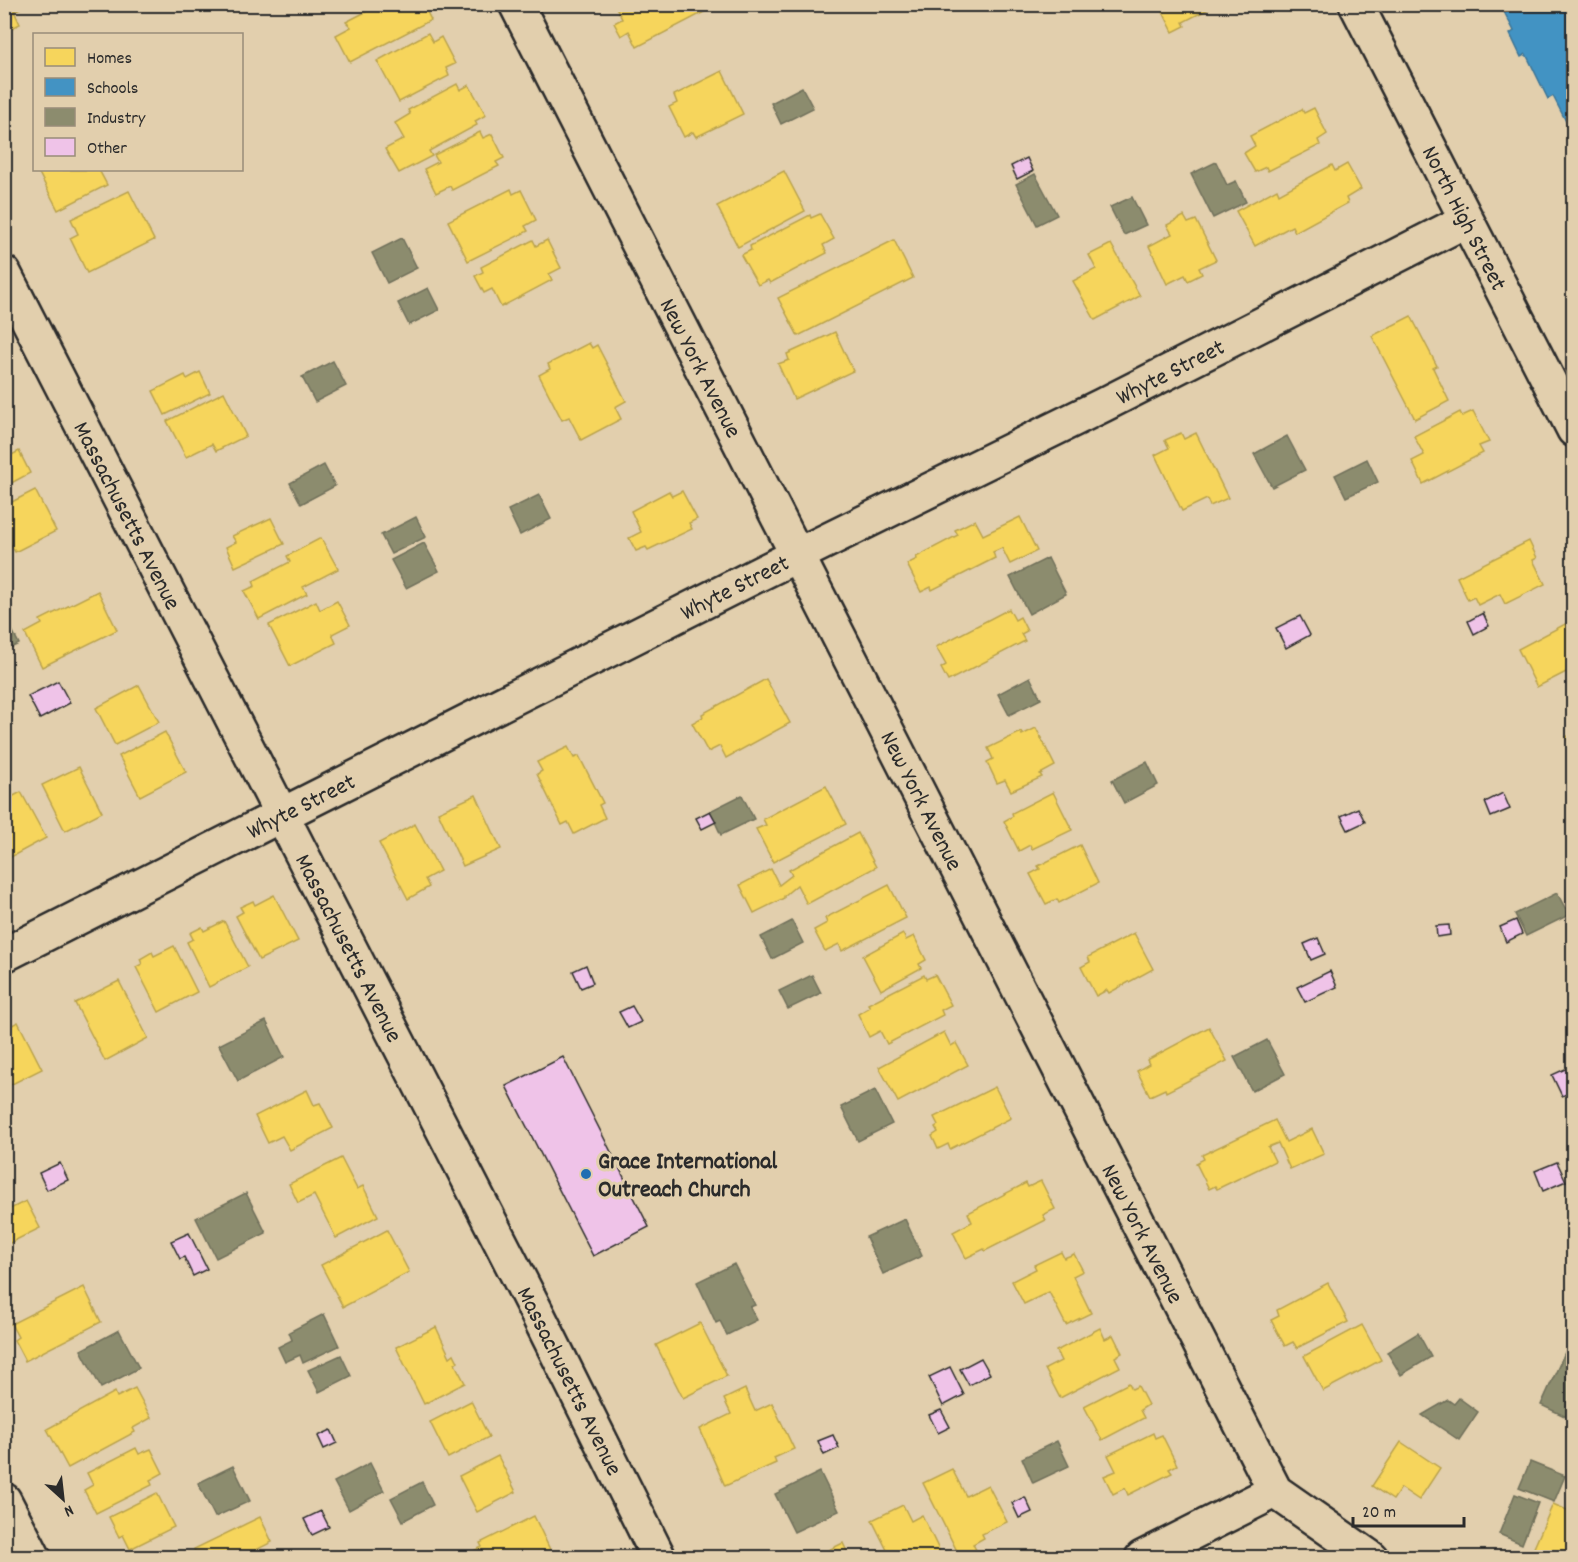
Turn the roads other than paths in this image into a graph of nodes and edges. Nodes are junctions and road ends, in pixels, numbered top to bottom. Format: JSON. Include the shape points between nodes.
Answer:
{"nodes":[{"id":1,"x":516,"y":4,"type":"edge"},
{"id":2,"x":1356,"y":4,"type":"edge"},
{"id":3,"x":1465,"y":221,"type":"junction"},
{"id":4,"x":4,"y":273,"type":"edge"},
{"id":5,"x":1574,"y":430,"type":"edge"},
{"id":6,"x":798,"y":556,"type":"junction"},
{"id":7,"x":282,"y":815,"type":"junction"},
{"id":8,"x":4,"y":955,"type":"edge"},
{"id":9,"x":1275,"y":1491,"type":"junction"},
{"id":10,"x":4,"y":1500,"type":"edge"},
{"id":11,"x":34,"y":1557,"type":"edge"},
{"id":12,"x":659,"y":1557,"type":"edge"},
{"id":13,"x":1142,"y":1557,"type":"edge"},
{"id":14,"x":1371,"y":1557,"type":"edge"}],
"edges":[{"from":1,"to":6,"type":"street","name":"New York Avenue"},
{"from":2,"to":3,"type":"street","name":"North High Street"},
{"from":3,"to":5,"type":"street","name":"North High Street"},
{"from":3,"to":6,"type":"street","name":"Whyte Street"},
{"from":4,"to":7,"type":"street","name":"Massachusetts Avenue"},
{"from":6,"to":7,"type":"street","name":"Whyte Street"},
{"from":6,"to":9,"type":"street","name":"New York Avenue"},
{"from":7,"to":8,"type":"street","name":"Whyte Street"},
{"from":7,"to":12,"type":"street","name":"Massachusetts Avenue"},
{"from":9,"to":13,"type":"street"},
{"from":9,"to":14,"type":"street","name":"New York Avenue"},
{"from":10,"to":11,"type":"street"}]}
